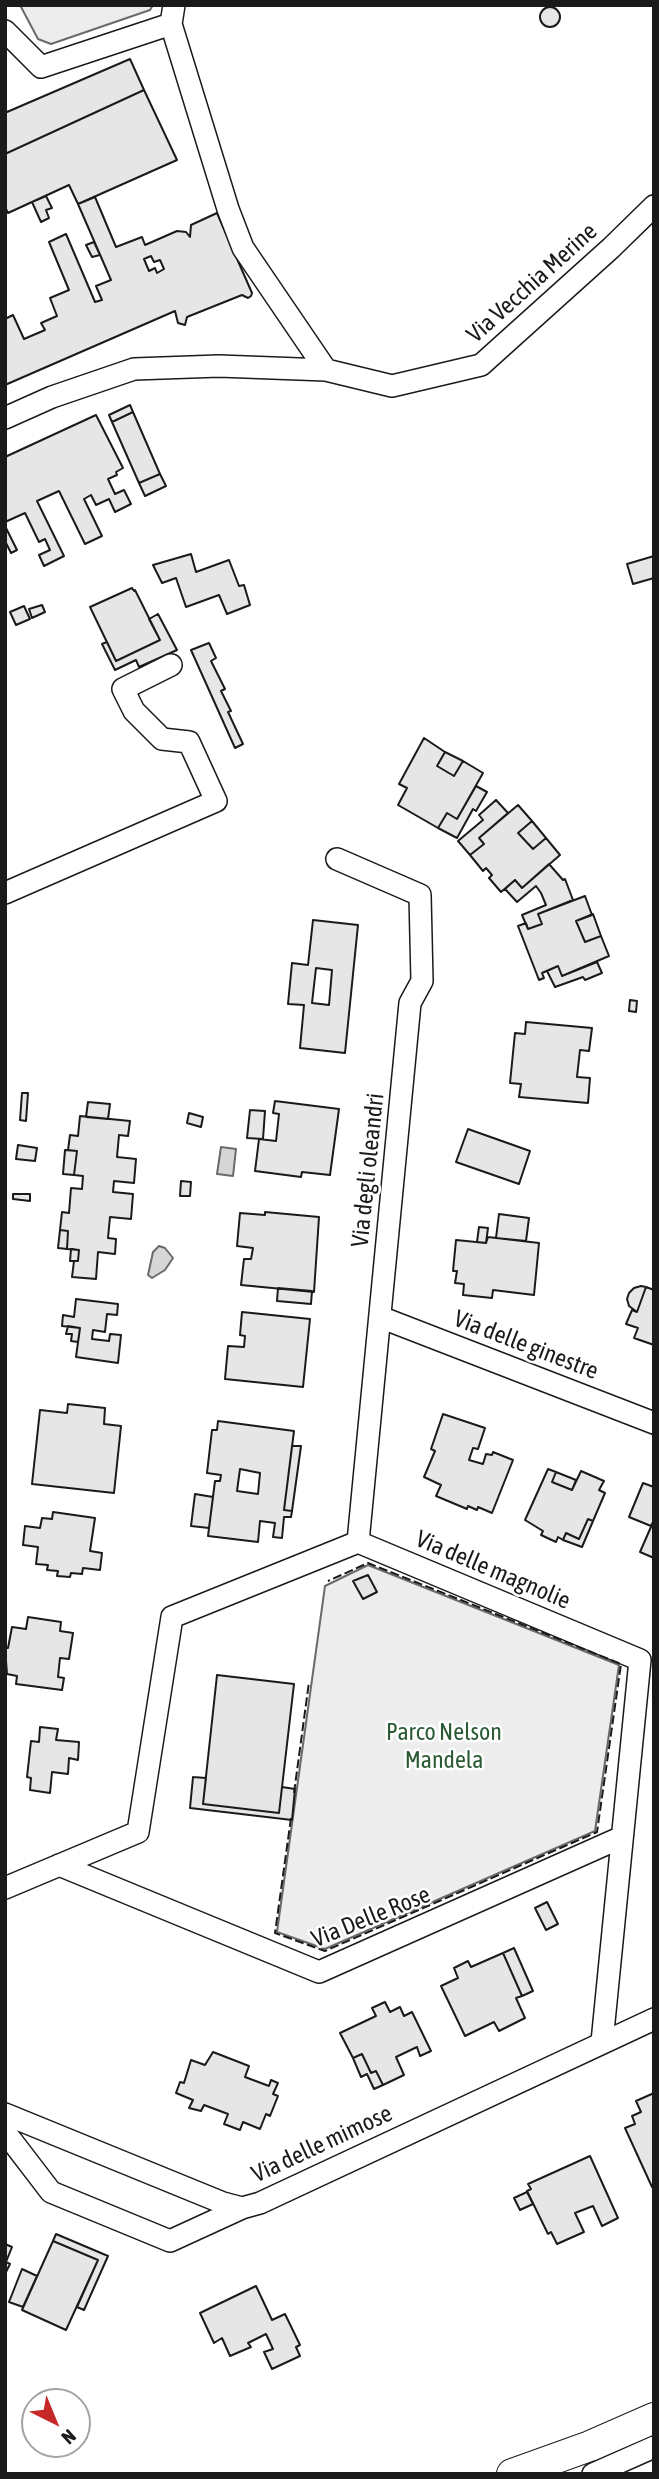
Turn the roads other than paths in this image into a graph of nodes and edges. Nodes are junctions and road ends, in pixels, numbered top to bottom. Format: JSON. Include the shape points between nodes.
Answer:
{"nodes":[{"id":1,"x":173,"y":14,"type":"edge"},
{"id":2,"x":5,"y":31,"type":"edge"},
{"id":3,"x":654,"y":206,"type":"edge"},
{"id":4,"x":326,"y":370,"type":"junction"},
{"id":5,"x":5,"y":418,"type":"edge"},
{"id":6,"x":172,"y":665,"type":"dead end"},
{"id":7,"x":337,"y":859,"type":"dead end"},
{"id":8,"x":5,"y":893,"type":"edge"},
{"id":9,"x":380,"y":1317,"type":"junction"},
{"id":10,"x":654,"y":1423,"type":"edge"},
{"id":11,"x":358,"y":1542,"type":"junction"},
{"id":12,"x":622,"y":1837,"type":"junction"},
{"id":13,"x":60,"y":1865,"type":"junction"},
{"id":14,"x":5,"y":1888,"type":"edge"},
{"id":15,"x":654,"y":2019,"type":"edge"},
{"id":16,"x":602,"y":2042,"type":"junction"},
{"id":17,"x":5,"y":2114,"type":"edge"},
{"id":18,"x":5,"y":2132,"type":"edge"},
{"id":19,"x":242,"y":2208,"type":"junction"},
{"id":20,"x":654,"y":2418,"type":"edge"},
{"id":21,"x":654,"y":2447,"type":"edge"},
{"id":22,"x":512,"y":2474,"type":"edge"},
{"id":23,"x":593,"y":2474,"type":"edge"}],
"edges":[{"from":1,"to":2,"type":"street","via":[[41,66]]},
{"from":1,"to":4,"type":"street","via":[[243,248]]},
{"from":3,"to":4,"type":"street","name":"Via Vecchia Merine","via":[[481,365],[392,386]]},
{"from":4,"to":5,"type":"street","via":[[134,369]]},
{"from":6,"to":8,"type":"street","via":[[123,689],[134,711],[162,740],[190,742],[216,801]]},
{"from":7,"to":9,"type":"street","name":"Via degli oleandri","via":[[420,895],[422,981],[410,1003]]},
{"from":9,"to":10,"type":"street","name":"Via delle ginestre"},
{"from":9,"to":11,"type":"street","name":"Via degli oleandri"},
{"from":11,"to":12,"type":"street","name":"Via delle magnolie","via":[[640,1660]]},
{"from":11,"to":13,"type":"street","via":[[172,1617],[138,1832]]},
{"from":12,"to":13,"type":"street","name":"Via Delle Rose","via":[[320,1972]]},
{"from":12,"to":16,"type":"street","name":"Via delle magnolie"},
{"from":13,"to":14,"type":"street"},
{"from":15,"to":16,"type":"street","name":"Via delle mimose"},
{"from":16,"to":19,"type":"street","name":"Via delle mimose"},
{"from":17,"to":19,"type":"street","name":"Via delle mimose"},
{"from":18,"to":19,"type":"street","via":[[51,2192],[170,2241]]},
{"from":20,"to":22,"type":"main road"},
{"from":21,"to":23,"type":"street"}]}
